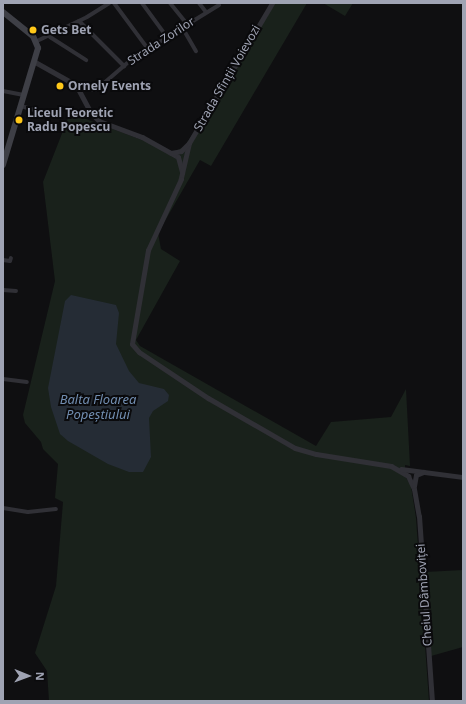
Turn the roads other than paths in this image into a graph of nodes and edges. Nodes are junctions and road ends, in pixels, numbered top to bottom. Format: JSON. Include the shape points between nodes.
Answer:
{"nodes":[{"id":1,"x":109,"y":3,"type":"edge"},
{"id":2,"x":114,"y":3,"type":"edge"},
{"id":3,"x":142,"y":3,"type":"edge"},
{"id":4,"x":170,"y":3,"type":"edge"},
{"id":5,"x":199,"y":3,"type":"edge"},
{"id":6,"x":272,"y":3,"type":"edge"},
{"id":7,"x":219,"y":6,"type":"dead end"},
{"id":8,"x":3,"y":12,"type":"edge"},
{"id":9,"x":206,"y":12,"type":"junction"},
{"id":10,"x":79,"y":20,"type":"junction"},
{"id":11,"x":187,"y":24,"type":"junction"},
{"id":12,"x":182,"y":27,"type":"junction"},
{"id":13,"x":50,"y":37,"type":"junction"},
{"id":14,"x":167,"y":37,"type":"junction"},
{"id":15,"x":37,"y":41,"type":"junction"},
{"id":16,"x":148,"y":49,"type":"junction"},
{"id":17,"x":196,"y":51,"type":"dead end"},
{"id":18,"x":86,"y":60,"type":"dead end"},
{"id":19,"x":35,"y":62,"type":"junction"},
{"id":20,"x":124,"y":66,"type":"junction"},
{"id":21,"x":76,"y":85,"type":"junction"},
{"id":22,"x":3,"y":91,"type":"edge"},
{"id":23,"x":24,"y":95,"type":"junction"},
{"id":24,"x":21,"y":106,"type":"junction"},
{"id":25,"x":48,"y":114,"type":"dead end"},
{"id":26,"x":188,"y":143,"type":"junction"},
{"id":27,"x":179,"y":154,"type":"junction"},
{"id":28,"x":186,"y":155,"type":"junction"},
{"id":29,"x":3,"y":164,"type":"edge"},
{"id":30,"x":182,"y":176,"type":"junction"},
{"id":31,"x":11,"y":258,"type":"dead end"},
{"id":32,"x":3,"y":260,"type":"edge"},
{"id":33,"x":3,"y":290,"type":"edge"},
{"id":34,"x":16,"y":291,"type":"dead end"},
{"id":35,"x":3,"y":379,"type":"edge"},
{"id":36,"x":28,"y":382,"type":"dead end"},
{"id":37,"x":412,"y":474,"type":"junction"},
{"id":38,"x":463,"y":477,"type":"edge"},
{"id":39,"x":3,"y":508,"type":"edge"},
{"id":40,"x":56,"y":510,"type":"dead end"},
{"id":41,"x":432,"y":701,"type":"edge"}],
"edges":[{"from":1,"to":10,"type":"street"},
{"from":2,"to":16,"type":"street"},
{"from":3,"to":14,"type":"street"},
{"from":4,"to":11,"type":"street"},
{"from":5,"to":9,"type":"street","name":"Strada Zorilor"},
{"from":6,"to":26,"type":"street","name":"Strada Sfinții Voievozi"},
{"from":7,"to":9,"type":"street","name":"Strada Zorilor"},
{"from":8,"to":15,"type":"main road"},
{"from":9,"to":11,"type":"street","name":"Strada Zorilor"},
{"from":10,"to":13,"type":"street"},
{"from":10,"to":20,"type":"street"},
{"from":11,"to":12,"type":"street","name":"Strada Zorilor"},
{"from":12,"to":14,"type":"street","name":"Strada Zorilor"},
{"from":12,"to":17,"type":"street"},
{"from":13,"to":15,"type":"street"},
{"from":13,"to":18,"type":"street"},
{"from":14,"to":16,"type":"street","name":"Strada Zorilor"},
{"from":15,"to":19,"type":"main road"},
{"from":16,"to":20,"type":"street","name":"Strada Zorilor"},
{"from":19,"to":21,"type":"street","name":"Strada Zorilor"},
{"from":19,"to":23,"type":"main road"},
{"from":20,"to":21,"type":"street","name":"Strada Zorilor","via":[[94,90]]},
{"from":21,"to":27,"type":"street","via":[[91,113],[99,121]]},
{"from":22,"to":23,"type":"street"},
{"from":23,"to":24,"type":"main road"},
{"from":24,"to":25,"type":"street"},
{"from":24,"to":29,"type":"main road"},
{"from":26,"to":27,"type":"street","name":"Strada Sfinții Voievozi"},
{"from":26,"to":28,"type":"street"},
{"from":27,"to":28,"type":"street"},
{"from":27,"to":28,"type":"street","via":[[182,160]]},
{"from":27,"to":30,"type":"street"},
{"from":28,"to":30,"type":"street"},
{"from":30,"to":37,"type":"street","via":[[148,250],[132,336],[135,349],[216,403],[294,448],[398,468]]},
{"from":31,"to":32,"type":"street","via":[[10,261]]},
{"from":33,"to":34,"type":"street"},
{"from":35,"to":36,"type":"street"},
{"from":37,"to":38,"type":"street","via":[[427,472]]},
{"from":37,"to":41,"type":"street","name":"Cheiul Dâmboviței","via":[[419,522]]},
{"from":39,"to":40,"type":"street","via":[[28,512]]}]}
